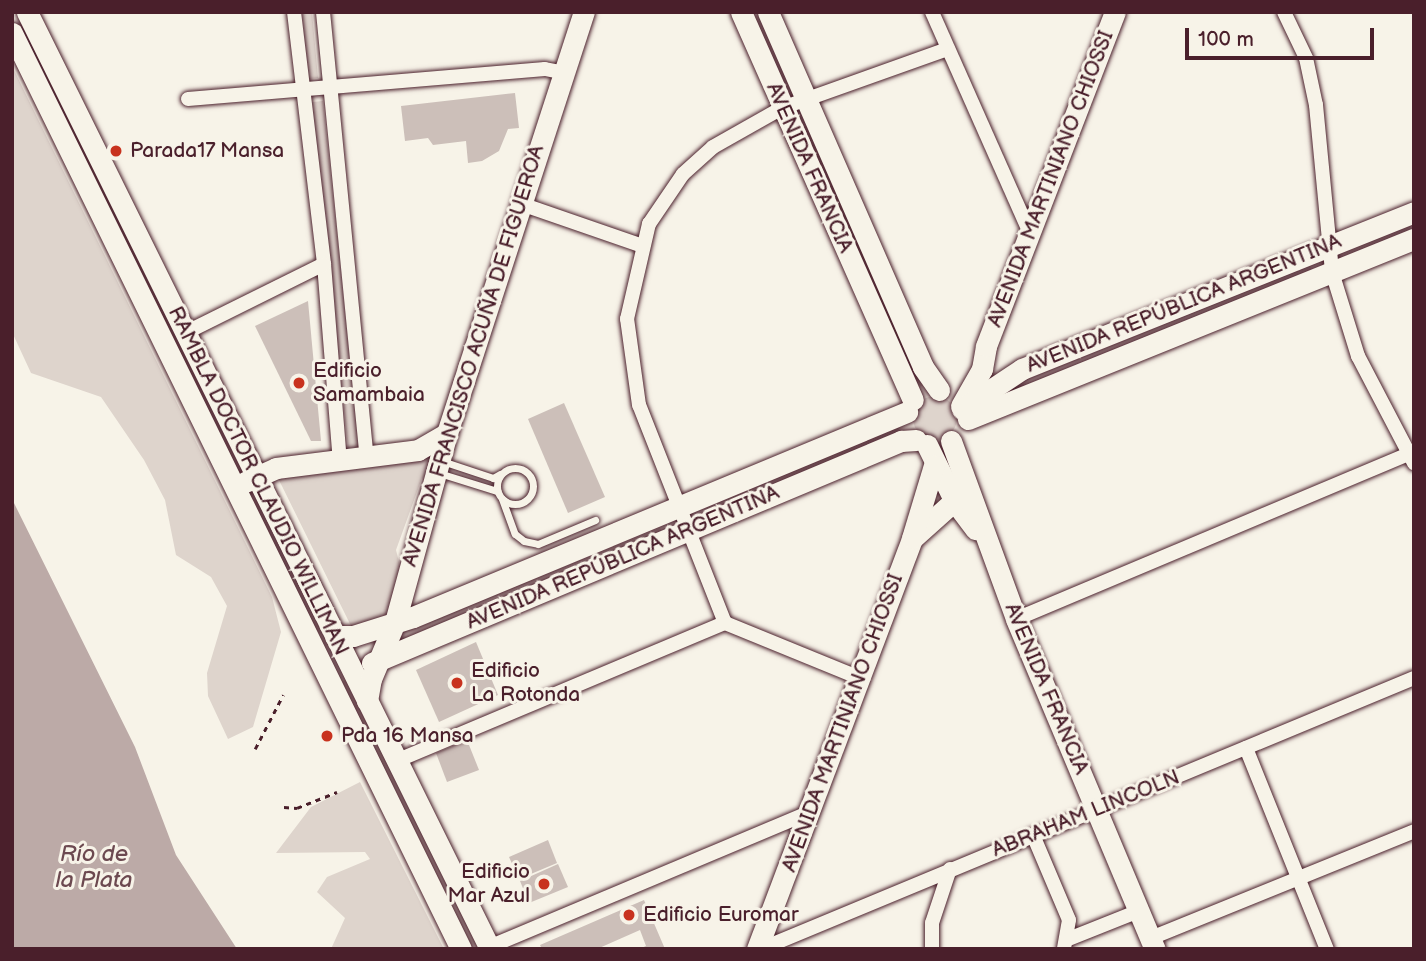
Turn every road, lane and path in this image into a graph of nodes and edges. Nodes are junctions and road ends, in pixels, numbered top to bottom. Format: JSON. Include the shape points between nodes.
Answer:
{"nodes":[{"id":1,"x":27,"y":12,"type":"edge"},
{"id":2,"x":294,"y":12,"type":"edge"},
{"id":3,"x":323,"y":12,"type":"edge"},
{"id":4,"x":584,"y":12,"type":"edge"},
{"id":5,"x":741,"y":12,"type":"edge"},
{"id":6,"x":768,"y":12,"type":"edge"},
{"id":7,"x":932,"y":12,"type":"edge"},
{"id":8,"x":1115,"y":12,"type":"edge"},
{"id":9,"x":1284,"y":12,"type":"edge"},
{"id":10,"x":12,"y":33,"type":"edge"},
{"id":11,"x":948,"y":49,"type":"junction"},
{"id":12,"x":565,"y":73,"type":"junction"},
{"id":13,"x":330,"y":89,"type":"junction"},
{"id":14,"x":302,"y":91,"type":"junction"},
{"id":15,"x":188,"y":99,"type":"dead end"},
{"id":16,"x":806,"y":100,"type":"junction"},
{"id":17,"x":782,"y":108,"type":"junction"},
{"id":18,"x":77,"y":114,"type":"junction"},
{"id":19,"x":57,"y":124,"type":"junction"},
{"id":20,"x":521,"y":204,"type":"junction"},
{"id":21,"x":1414,"y":212,"type":"edge"},
{"id":22,"x":1030,"y":233,"type":"junction"},
{"id":23,"x":1414,"y":239,"type":"edge"},
{"id":24,"x":643,"y":246,"type":"junction"},
{"id":25,"x":1327,"y":246,"type":"junction"},
{"id":26,"x":324,"y":264,"type":"junction"},
{"id":27,"x":1332,"y":272,"type":"junction"},
{"id":28,"x":185,"y":333,"type":"junction"},
{"id":29,"x":955,"y":404,"type":"junction"},
{"id":30,"x":910,"y":406,"type":"junction"},
{"id":31,"x":447,"y":433,"type":"junction"},
{"id":32,"x":951,"y":442,"type":"junction"},
{"id":33,"x":926,"y":450,"type":"junction"},
{"id":34,"x":1412,"y":456,"type":"edge"},
{"id":35,"x":367,"y":457,"type":"junction"},
{"id":36,"x":340,"y":461,"type":"junction"},
{"id":37,"x":440,"y":467,"type":"junction"},
{"id":38,"x":502,"y":474,"type":"junction"},
{"id":39,"x":246,"y":482,"type":"junction"},
{"id":40,"x":497,"y":491,"type":"junction"},
{"id":41,"x":960,"y":493,"type":"junction"},
{"id":42,"x":502,"y":499,"type":"junction"},
{"id":43,"x":680,"y":509,"type":"junction"},
{"id":44,"x":595,"y":520,"type":"dead end"},
{"id":45,"x":689,"y":531,"type":"junction"},
{"id":46,"x":912,"y":538,"type":"junction"},
{"id":47,"x":1016,"y":619,"type":"junction"},
{"id":48,"x":395,"y":622,"type":"junction"},
{"id":49,"x":725,"y":623,"type":"junction"},
{"id":50,"x":335,"y":636,"type":"junction"},
{"id":51,"x":379,"y":660,"type":"junction"},
{"id":52,"x":353,"y":672,"type":"junction"},
{"id":53,"x":330,"y":675,"type":"junction"},
{"id":54,"x":860,"y":678,"type":"junction"},
{"id":55,"x":1414,"y":678,"type":"edge"},
{"id":56,"x":283,"y":695,"type":"dead end"},
{"id":57,"x":367,"y":701,"type":"junction"},
{"id":58,"x":1246,"y":748,"type":"junction"},
{"id":59,"x":255,"y":749,"type":"dead end"},
{"id":60,"x":396,"y":761,"type":"junction"},
{"id":61,"x":337,"y":792,"type":"dead end"},
{"id":62,"x":284,"y":807,"type":"dead end"},
{"id":63,"x":1097,"y":809,"type":"junction"},
{"id":64,"x":810,"y":812,"type":"junction"},
{"id":65,"x":1414,"y":831,"type":"edge"},
{"id":66,"x":1033,"y":835,"type":"junction"},
{"id":67,"x":950,"y":869,"type":"junction"},
{"id":68,"x":1299,"y":878,"type":"junction"},
{"id":69,"x":1139,"y":911,"type":"junction"},
{"id":70,"x":1153,"y":943,"type":"edge"},
{"id":71,"x":1065,"y":944,"type":"edge"},
{"id":72,"x":489,"y":948,"type":"edge"},
{"id":73,"x":760,"y":948,"type":"edge"},
{"id":74,"x":461,"y":949,"type":"edge"},
{"id":75,"x":932,"y":949,"type":"edge"},
{"id":76,"x":1327,"y":949,"type":"edge"}],
"edges":[{"from":1,"to":18,"type":"street","name":"RAMBLA DOCTOR CLAUDIO WILLIMAN"},
{"from":2,"to":14,"type":"street"},
{"from":3,"to":13,"type":"street"},
{"from":4,"to":12,"type":"street","name":"AVENIDA FRANCISCO ACUÑA DE FIGUEROA"},
{"from":5,"to":17,"type":"street","name":"AVENIDA FRANCIA"},
{"from":6,"to":16,"type":"street","name":"AVENIDA FRANCIA"},
{"from":7,"to":11,"type":"street"},
{"from":8,"to":22,"type":"street","name":"AVENIDA MARTINIANO CHIOSSI"},
{"from":9,"to":25,"type":"street","via":[[1306,58],[1316,105]]},
{"from":10,"to":19,"type":"street","name":"RAMBLA DOCTOR CLAUDIO WILLIMAN"},
{"from":11,"to":16,"type":"street"},
{"from":11,"to":22,"type":"street"},
{"from":12,"to":13,"type":"street","via":[[545,69]]},
{"from":12,"to":20,"type":"street","name":"AVENIDA FRANCISCO ACUÑA DE FIGUEROA"},
{"from":13,"to":14,"type":"street"},
{"from":13,"to":35,"type":"street"},
{"from":14,"to":15,"type":"street"},
{"from":14,"to":26,"type":"street"},
{"from":16,"to":17,"type":"street"},
{"from":16,"to":29,"type":"street","name":"AVENIDA FRANCIA","via":[[923,367]]},
{"from":17,"to":24,"type":"street","via":[[713,147],[683,174],[649,224]]},
{"from":17,"to":30,"type":"street","name":"AVENIDA FRANCIA"},
{"from":18,"to":19,"type":"street"},
{"from":18,"to":28,"type":"street","name":"RAMBLA DOCTOR CLAUDIO WILLIMAN"},
{"from":19,"to":39,"type":"street","name":"RAMBLA DOCTOR CLAUDIO WILLIMAN"},
{"from":20,"to":24,"type":"street"},
{"from":20,"to":31,"type":"street","name":"AVENIDA FRANCISCO ACUÑA DE FIGUEROA"},
{"from":21,"to":25,"type":"street","name":"AVENIDA REPÚBLICA ARGENTINA"},
{"from":22,"to":29,"type":"street","name":"AVENIDA MARTINIANO CHIOSSI","via":[[986,346]]},
{"from":23,"to":27,"type":"street","name":"AVENIDA REPÚBLICA ARGENTINA"},
{"from":24,"to":43,"type":"street","via":[[627,319],[631,363],[643,416]]},
{"from":25,"to":27,"type":"street"},
{"from":25,"to":29,"type":"street","name":"AVENIDA REPÚBLICA ARGENTINA","via":[[1021,369]]},
{"from":26,"to":28,"type":"street"},
{"from":26,"to":36,"type":"street"},
{"from":27,"to":29,"type":"street","name":"AVENIDA REPÚBLICA ARGENTINA"},
{"from":27,"to":34,"type":"street","via":[[1358,356]]},
{"from":28,"to":39,"type":"street","name":"RAMBLA DOCTOR CLAUDIO WILLIMAN"},
{"from":29,"to":30,"type":"street","via":[[926,391]]},
{"from":29,"to":32,"type":"street"},
{"from":30,"to":33,"type":"street","via":[[908,427]]},
{"from":30,"to":43,"type":"street","name":"AVENIDA REPÚBLICA ARGENTINA"},
{"from":31,"to":35,"type":"street","via":[[418,450]]},
{"from":31,"to":37,"type":"street","name":"AVENIDA FRANCISCO ACUÑA DE FIGUEROA"},
{"from":32,"to":33,"type":"street"},
{"from":32,"to":41,"type":"street","name":"AVENIDA FRANCIA"},
{"from":33,"to":41,"type":"street","name":"AVENIDA FRANCIA"},
{"from":33,"to":45,"type":"street","name":"AVENIDA REPÚBLICA ARGENTINA","via":[[901,441]]},
{"from":33,"to":46,"type":"street","name":"AVENIDA MARTINIANO CHIOSSI"},
{"from":34,"to":47,"type":"street"},
{"from":35,"to":36,"type":"street"},
{"from":36,"to":39,"type":"street","via":[[276,468]]},
{"from":37,"to":38,"type":"lane","via":[[493,478]]},
{"from":37,"to":40,"type":"lane"},
{"from":37,"to":48,"type":"street","name":"AVENIDA FRANCISCO ACUÑA DE FIGUEROA"},
{"from":38,"to":40,"type":"lane"},
{"from":38,"to":42,"type":"lane","via":[[519,469],[527,474],[532,491],[520,504]]},
{"from":39,"to":50,"type":"street","name":"RAMBLA DOCTOR CLAUDIO WILLIMAN"},
{"from":39,"to":53,"type":"street","name":"RAMBLA DOCTOR CLAUDIO WILLIMAN"},
{"from":40,"to":42,"type":"lane"},
{"from":41,"to":46,"type":"street","name":"AVENIDA MARTINIANO CHIOSSI"},
{"from":41,"to":47,"type":"street","name":"AVENIDA FRANCIA","via":[[988,545]]},
{"from":42,"to":44,"type":"lane","via":[[516,534],[524,541],[538,544]]},
{"from":43,"to":45,"type":"street"},
{"from":43,"to":48,"type":"street","name":"AVENIDA REPÚBLICA ARGENTINA"},
{"from":45,"to":49,"type":"street"},
{"from":45,"to":51,"type":"street","name":"AVENIDA REPÚBLICA ARGENTINA"},
{"from":46,"to":54,"type":"street","name":"AVENIDA MARTINIANO CHIOSSI"},
{"from":47,"to":63,"type":"street","name":"AVENIDA FRANCIA"},
{"from":48,"to":50,"type":"street","name":"AVENIDA REPÚBLICA ARGENTINA"},
{"from":48,"to":51,"type":"street","name":"AVENIDA FRANCISCO ACUÑA DE FIGUEROA"},
{"from":49,"to":54,"type":"street"},
{"from":49,"to":60,"type":"street"},
{"from":50,"to":52,"type":"street","name":"RAMBLA DOCTOR CLAUDIO WILLIMAN"},
{"from":51,"to":52,"type":"street","name":"AVENIDA REPÚBLICA ARGENTINA"},
{"from":51,"to":57,"type":"street","name":"AVENIDA FRANCISCO ACUÑA DE FIGUEROA"},
{"from":52,"to":53,"type":"street","name":"AVENIDA REPÚBLICA ARGENTINA"},
{"from":52,"to":57,"type":"street","name":"RAMBLA DOCTOR CLAUDIO WILLIMAN"},
{"from":53,"to":74,"type":"street","name":"RAMBLA DOCTOR CLAUDIO WILLIMAN"},
{"from":54,"to":64,"type":"street","name":"AVENIDA MARTINIANO CHIOSSI"},
{"from":55,"to":58,"type":"street","name":"ABRAHAM LINCOLN"},
{"from":56,"to":59,"type":"path"},
{"from":57,"to":60,"type":"street","name":"RAMBLA DOCTOR CLAUDIO WILLIMAN"},
{"from":58,"to":63,"type":"street","name":"ABRAHAM LINCOLN"},
{"from":58,"to":68,"type":"street"},
{"from":60,"to":72,"type":"street","name":"RAMBLA DOCTOR CLAUDIO WILLIMAN"},
{"from":61,"to":62,"type":"path","via":[[298,808]]},
{"from":63,"to":66,"type":"street","name":"ABRAHAM LINCOLN"},
{"from":63,"to":69,"type":"street","name":"AVENIDA FRANCIA"},
{"from":64,"to":72,"type":"street"},
{"from":64,"to":73,"type":"street","name":"AVENIDA MARTINIANO CHIOSSI"},
{"from":65,"to":68,"type":"street"},
{"from":66,"to":67,"type":"street","name":"ABRAHAM LINCOLN"},
{"from":66,"to":71,"type":"street","via":[[1069,920]]},
{"from":67,"to":73,"type":"street","name":"ABRAHAM LINCOLN"},
{"from":67,"to":75,"type":"street","via":[[932,923]]},
{"from":68,"to":70,"type":"street"},
{"from":68,"to":76,"type":"street"},
{"from":69,"to":70,"type":"street","name":"AVENIDA FRANCIA"},
{"from":69,"to":71,"type":"street"}]}
